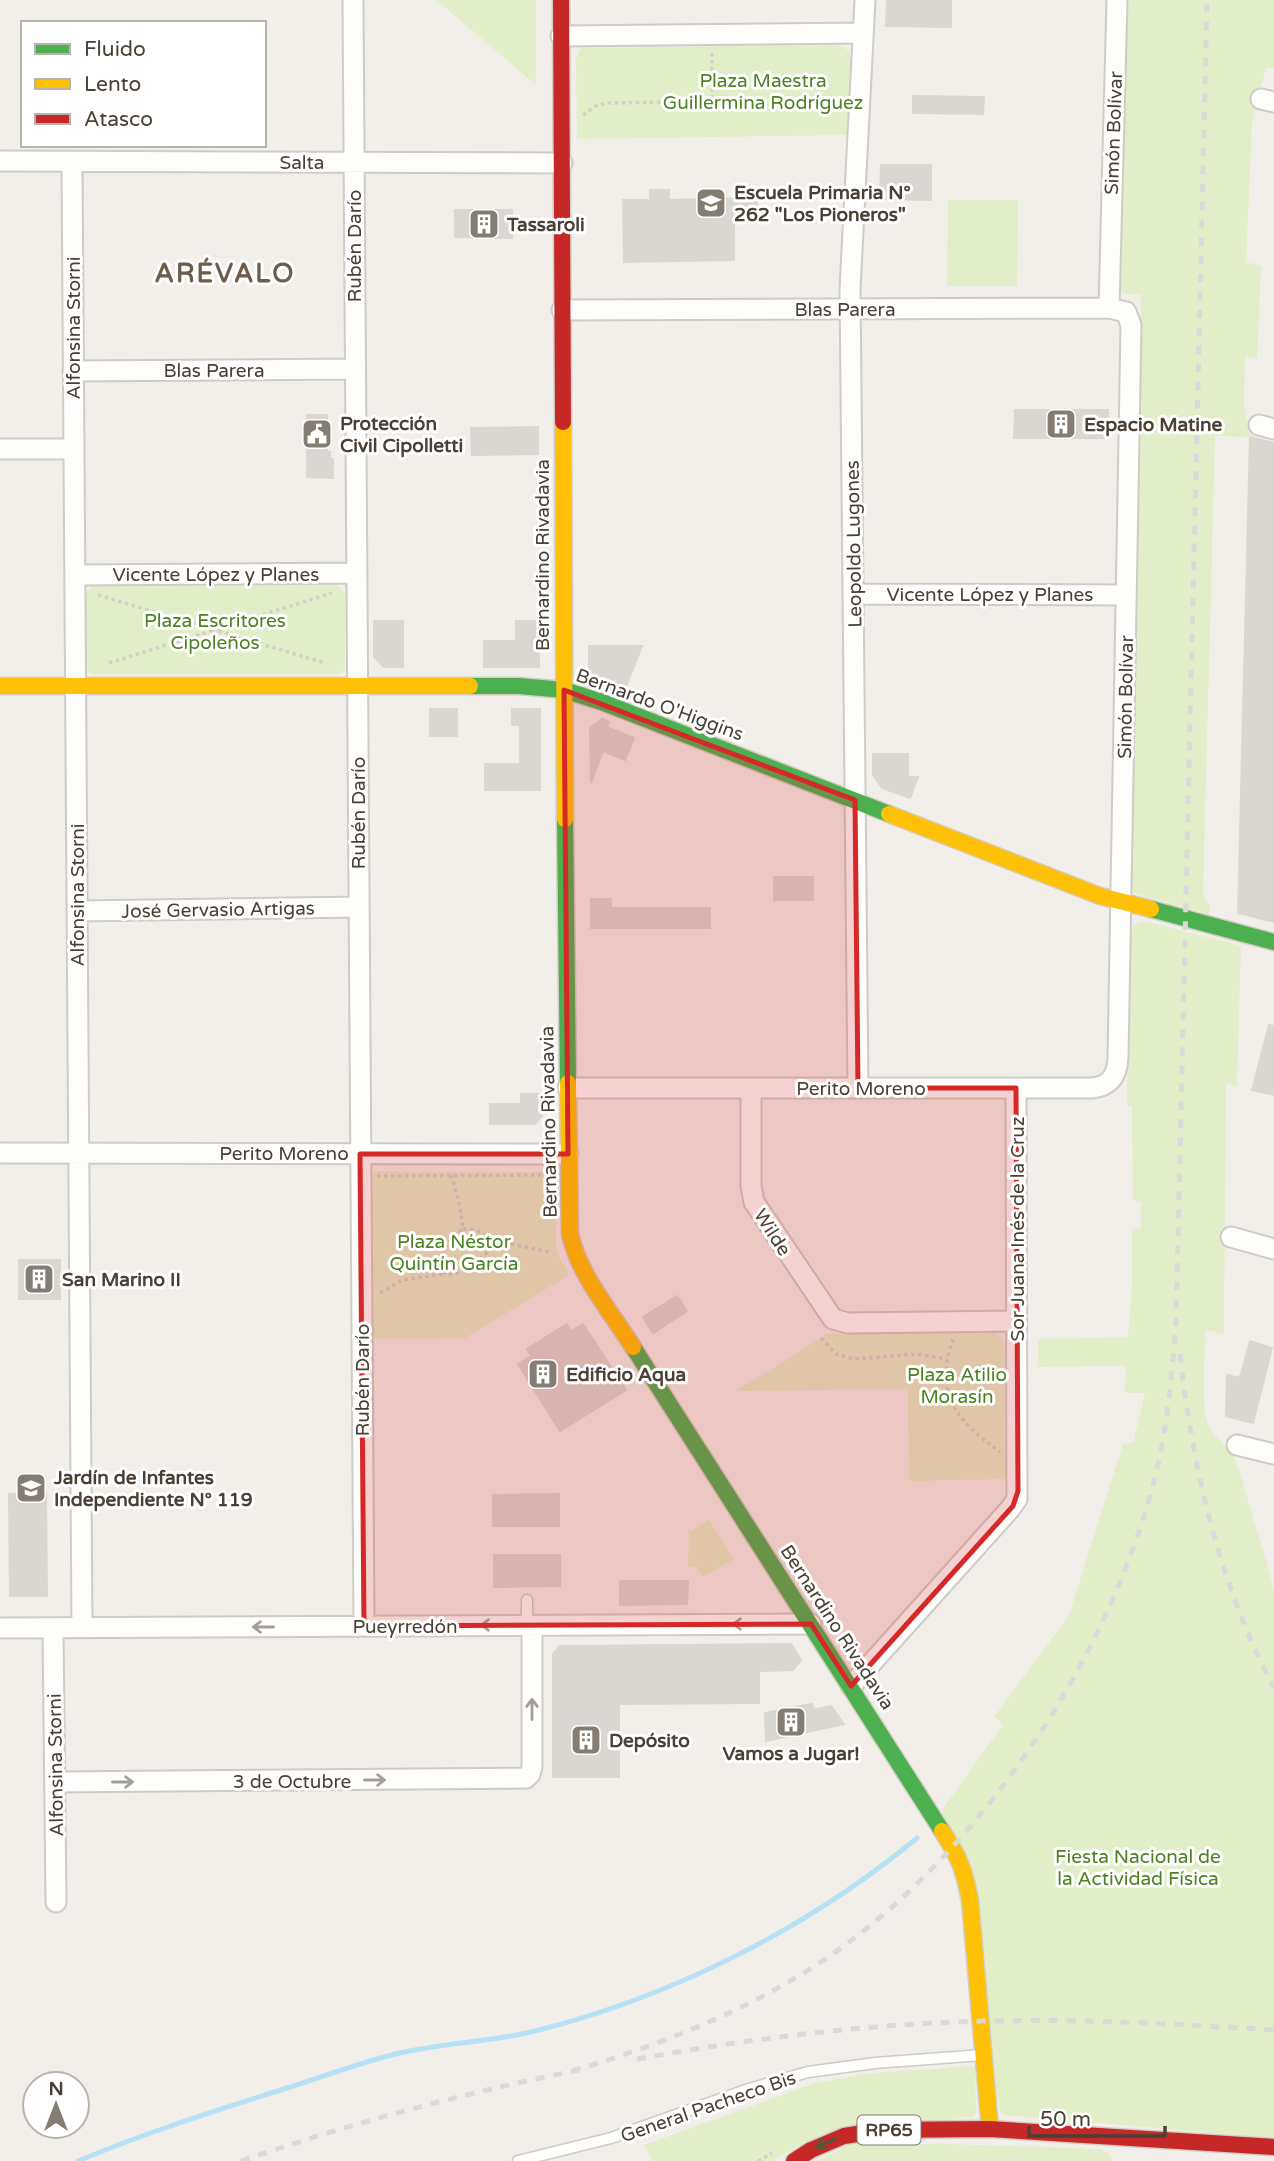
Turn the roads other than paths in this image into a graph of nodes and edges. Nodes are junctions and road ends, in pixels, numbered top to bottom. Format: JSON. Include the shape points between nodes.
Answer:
{"nodes":[{"id":1,"x":353,"y":0,"type":"edge"},
{"id":2,"x":561,"y":0,"type":"edge"},
{"id":3,"x":865,"y":0,"type":"edge"},
{"id":4,"x":1117,"y":0,"type":"edge"},
{"id":5,"x":863,"y":33,"type":"junction"},
{"id":6,"x":561,"y":36,"type":"junction"},
{"id":7,"x":0,"y":161,"type":"edge"},
{"id":8,"x":72,"y":162,"type":"junction"},
{"id":9,"x":354,"y":163,"type":"junction"},
{"id":10,"x":562,"y":163,"type":"junction"},
{"id":11,"x":850,"y":309,"type":"junction"},
{"id":12,"x":562,"y":310,"type":"junction"},
{"id":13,"x":1117,"y":310,"type":"junction"},
{"id":14,"x":355,"y":369,"type":"junction"},
{"id":15,"x":74,"y":371,"type":"junction"},
{"id":16,"x":0,"y":449,"type":"edge"},
{"id":17,"x":74,"y":449,"type":"junction"},
{"id":18,"x":356,"y":573,"type":"junction"},
{"id":19,"x":75,"y":575,"type":"junction"},
{"id":20,"x":853,"y":594,"type":"junction"},
{"id":21,"x":1126,"y":595,"type":"junction"},
{"id":22,"x":76,"y":686,"type":"junction"},
{"id":23,"x":357,"y":686,"type":"junction"},
{"id":24,"x":0,"y":687,"type":"edge"},
{"id":25,"x":564,"y":690,"type":"junction"},
{"id":26,"x":855,"y":800,"type":"junction"},
{"id":27,"x":1121,"y":903,"type":"junction"},
{"id":28,"x":359,"y":906,"type":"junction"},
{"id":29,"x":77,"y":911,"type":"junction"},
{"id":30,"x":1274,"y":942,"type":"edge"},
{"id":31,"x":1111,"y":1081,"type":"joint"},
{"id":32,"x":1016,"y":1087,"type":"junction"},
{"id":33,"x":568,"y":1088,"type":"junction"},
{"id":34,"x":751,"y":1088,"type":"junction"},
{"id":35,"x":858,"y":1088,"type":"junction"},
{"id":36,"x":0,"y":1153,"type":"edge"},
{"id":37,"x":79,"y":1153,"type":"junction"},
{"id":38,"x":360,"y":1153,"type":"junction"},
{"id":39,"x":569,"y":1154,"type":"junction"},
{"id":40,"x":1231,"y":1237,"type":"dead end"},
{"id":41,"x":1274,"y":1249,"type":"edge"},
{"id":42,"x":1017,"y":1321,"type":"junction"},
{"id":43,"x":1237,"y":1445,"type":"dead end"},
{"id":44,"x":1274,"y":1454,"type":"edge"},
{"id":45,"x":527,"y":1600,"type":"dead end"},
{"id":46,"x":811,"y":1624,"type":"junction"},
{"id":47,"x":529,"y":1625,"type":"junction"},
{"id":48,"x":364,"y":1626,"type":"junction"},
{"id":49,"x":0,"y":1628,"type":"edge"},
{"id":50,"x":53,"y":1628,"type":"junction"},
{"id":51,"x":82,"y":1628,"type":"junction"},
{"id":52,"x":851,"y":1686,"type":"junction"},
{"id":53,"x":55,"y":1782,"type":"junction"},
{"id":54,"x":56,"y":1902,"type":"dead end"},
{"id":55,"x":984,"y":2055,"type":"junction"},
{"id":56,"x":990,"y":2129,"type":"junction"},
{"id":57,"x":1274,"y":2147,"type":"edge"},
{"id":58,"x":518,"y":2161,"type":"edge"},
{"id":59,"x":794,"y":2161,"type":"edge"}],
"edges":[{"from":1,"to":9,"type":"street","name":"Rubén Darío"},
{"from":2,"to":6,"type":"main road","name":"Bernardino Rivadavia"},
{"from":3,"to":5,"type":"street","name":"Leopoldo Lugones"},
{"from":4,"to":13,"type":"street","name":"Simón Bolívar"},
{"from":5,"to":6,"type":"street"},
{"from":5,"to":11,"type":"street","name":"Leopoldo Lugones"},
{"from":6,"to":10,"type":"main road","name":"Bernardino Rivadavia"},
{"from":7,"to":8,"type":"street","name":"Salta"},
{"from":8,"to":9,"type":"street","name":"Salta"},
{"from":8,"to":15,"type":"street","name":"Alfonsina Storni"},
{"from":9,"to":10,"type":"street","name":"Salta"},
{"from":9,"to":14,"type":"street","name":"Rubén Darío"},
{"from":10,"to":12,"type":"main road","name":"Bernardino Rivadavia"},
{"from":11,"to":12,"type":"street","name":"Blas Parera"},
{"from":11,"to":13,"type":"street","name":"Blas Parera"},
{"from":11,"to":20,"type":"street","name":"Leopoldo Lugones"},
{"from":12,"to":25,"type":"main road","name":"Bernardino Rivadavia"},
{"from":13,"to":21,"type":"street","name":"Simón Bolívar","via":[[1130,325]]},
{"from":14,"to":15,"type":"street","name":"Blas Parera"},
{"from":14,"to":18,"type":"street","name":"Rubén Darío"},
{"from":15,"to":17,"type":"street","name":"Alfonsina Storni"},
{"from":16,"to":17,"type":"street"},
{"from":17,"to":19,"type":"street","name":"Alfonsina Storni"},
{"from":18,"to":19,"type":"street","name":"Vicente López y Planes"},
{"from":18,"to":23,"type":"street","name":"Rubén Darío"},
{"from":19,"to":22,"type":"street","name":"Alfonsina Storni"},
{"from":20,"to":21,"type":"street","name":"Vicente López y Planes"},
{"from":20,"to":26,"type":"street","name":"Leopoldo Lugones"},
{"from":21,"to":27,"type":"street","name":"Simón Bolívar"},
{"from":22,"to":23,"type":"main road","name":"Bernardo O'Higgins"},
{"from":22,"to":24,"type":"main road","name":"Bernardo O'Higgins"},
{"from":22,"to":29,"type":"street","name":"Alfonsina Storni"},
{"from":23,"to":25,"type":"main road","name":"Bernardo O'Higgins"},
{"from":23,"to":28,"type":"street","name":"Rubén Darío"},
{"from":25,"to":26,"type":"main road","name":"Bernardo O'Higgins"},
{"from":25,"to":33,"type":"main road","name":"Bernardino Rivadavia"},
{"from":26,"to":27,"type":"main road","name":"Bernardo O'Higgins"},
{"from":26,"to":35,"type":"street","name":"Leopoldo Lugones"},
{"from":27,"to":30,"type":"main road","name":"Bernardo O'Higgins"},
{"from":27,"to":31,"type":"street","name":"Simón Bolívar","via":[[1118,1065]]},
{"from":28,"to":29,"type":"street","name":"José Gervasio Artigas"},
{"from":28,"to":38,"type":"street","name":"Rubén Darío"},
{"from":29,"to":37,"type":"street","name":"Alfonsina Storni"},
{"from":31,"to":32,"type":"street","name":"Perito Moreno","via":[[1096,1087]]},
{"from":32,"to":35,"type":"street","name":"Perito Moreno"},
{"from":32,"to":42,"type":"street","name":"Sor Juana Inés de la Cruz"},
{"from":33,"to":34,"type":"street","name":"Perito Moreno"},
{"from":33,"to":39,"type":"main road","name":"Bernardino Rivadavia"},
{"from":34,"to":35,"type":"street","name":"Perito Moreno"},
{"from":34,"to":42,"type":"street","name":"Wilde","via":[[754,1202],[835,1329],[848,1323]]},
{"from":36,"to":37,"type":"street","name":"Perito Moreno"},
{"from":37,"to":38,"type":"street","name":"Perito Moreno"},
{"from":37,"to":51,"type":"street","name":"Alfonsina Storni"},
{"from":38,"to":39,"type":"street","name":"Perito Moreno"},
{"from":38,"to":48,"type":"street","name":"Rubén Darío"},
{"from":39,"to":46,"type":"main road","name":"Bernardino Rivadavia","via":[[570,1234],[579,1261]]},
{"from":40,"to":41,"type":"street"},
{"from":42,"to":52,"type":"street","name":"Sor Juana Inés de la Cruz","via":[[1017,1499]]},
{"from":43,"to":44,"type":"street"},
{"from":45,"to":47,"type":"lane"},
{"from":46,"to":47,"type":"street","name":"Pueyrredón","one_way":true},
{"from":46,"to":52,"type":"main road","name":"Bernardino Rivadavia"},
{"from":47,"to":48,"type":"street","name":"Pueyrredón","one_way":true},
{"from":53,"to":47,"type":"street","name":"3 de Octubre","one_way":true,"via":[[517,1780],[528,1776],[532,1767]]},
{"from":48,"to":51,"type":"street","name":"Pueyrredón","one_way":true},
{"from":49,"to":50,"type":"street","name":"Pueyrredón"},
{"from":50,"to":51,"type":"street","name":"Pueyrredón"},
{"from":50,"to":53,"type":"street","name":"Alfonsina Storni"},
{"from":52,"to":55,"type":"main road","name":"Bernardino Rivadavia","via":[[954,1846],[965,1872]]},
{"from":53,"to":54,"type":"street","name":"Alfonsina Storni"},
{"from":55,"to":56,"type":"main road","name":"Bernardino Rivadavia"},
{"from":55,"to":58,"type":"lane","name":"General Pacheco Bis","via":[[808,2072],[611,2138]]},
{"from":56,"to":57,"type":"main road","number":"RP65","via":[[1158,2146]]},
{"from":56,"to":59,"type":"main road","number":"RP65","one_way":true,"via":[[863,2132],[827,2142]]}]}
